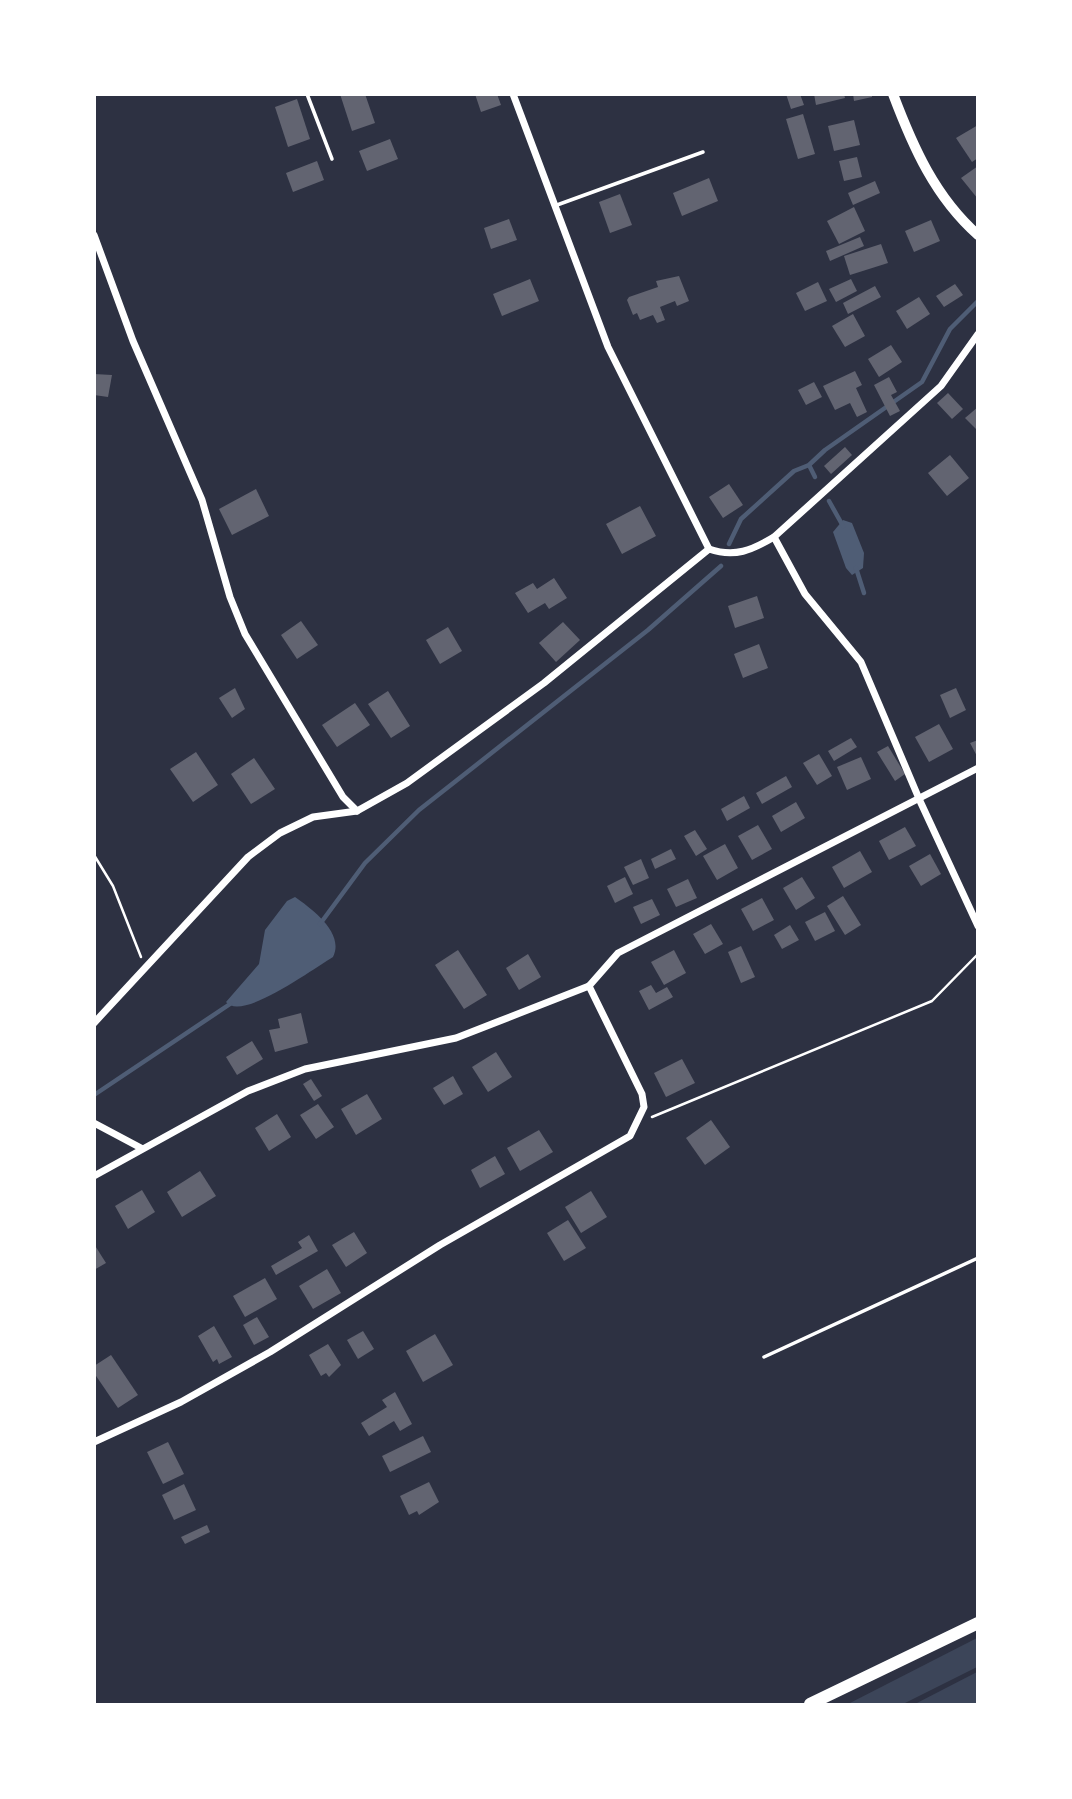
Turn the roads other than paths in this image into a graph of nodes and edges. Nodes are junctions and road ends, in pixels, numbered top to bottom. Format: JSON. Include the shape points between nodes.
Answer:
{"nodes":[{"id":1,"x":307,"y":94,"type":"edge"},
{"id":2,"x":513,"y":94,"type":"edge"},
{"id":3,"x":893,"y":94,"type":"edge"},
{"id":4,"x":703,"y":152,"type":"dead end"},
{"id":5,"x":332,"y":159,"type":"dead end"},
{"id":6,"x":555,"y":206,"type":"junction"},
{"id":7,"x":94,"y":235,"type":"edge"},
{"id":8,"x":978,"y":235,"type":"edge"},
{"id":9,"x":978,"y":334,"type":"edge"},
{"id":10,"x":774,"y":537,"type":"junction"},
{"id":11,"x":709,"y":549,"type":"junction"},
{"id":12,"x":978,"y":768,"type":"edge"},
{"id":13,"x":920,"y":801,"type":"junction"},
{"id":14,"x":357,"y":811,"type":"junction"},
{"id":15,"x":978,"y":926,"type":"edge"},
{"id":16,"x":589,"y":986,"type":"junction"},
{"id":17,"x":94,"y":1023,"type":"edge"},
{"id":18,"x":94,"y":1123,"type":"edge"},
{"id":19,"x":141,"y":1148,"type":"junction"},
{"id":20,"x":94,"y":1176,"type":"edge"},
{"id":21,"x":978,"y":1258,"type":"edge"},
{"id":22,"x":764,"y":1357,"type":"dead end"},
{"id":23,"x":94,"y":1442,"type":"edge"},
{"id":24,"x":978,"y":1623,"type":"edge"},
{"id":25,"x":810,"y":1704,"type":"edge"}],
"edges":[{"from":1,"to":5,"type":"lane"},
{"from":2,"to":6,"type":"street"},
{"from":3,"to":8,"type":"main road","via":[[939,193]]},
{"from":4,"to":6,"type":"lane"},
{"from":6,"to":11,"type":"street","via":[[608,347]]},
{"from":7,"to":14,"type":"street","via":[[133,341],[202,500],[245,634]]},
{"from":9,"to":10,"type":"street","via":[[941,386]]},
{"from":10,"to":11,"type":"street","via":[[743,553]]},
{"from":10,"to":13,"type":"street","via":[[805,594],[862,662]]},
{"from":11,"to":14,"type":"street","via":[[544,682],[407,783]]},
{"from":12,"to":13,"type":"street"},
{"from":13,"to":15,"type":"street"},
{"from":13,"to":16,"type":"street","via":[[618,953]]},
{"from":14,"to":17,"type":"street","via":[[313,817],[280,833],[248,857]]},
{"from":16,"to":19,"type":"street","via":[[456,1038],[305,1069],[248,1091]]},
{"from":16,"to":23,"type":"street","via":[[642,1094],[643,1107],[631,1136],[440,1245],[270,1352],[181,1402]]},
{"from":18,"to":19,"type":"street"},
{"from":19,"to":20,"type":"street"},
{"from":21,"to":22,"type":"lane"},
{"from":24,"to":25,"type":"highway"}]}
